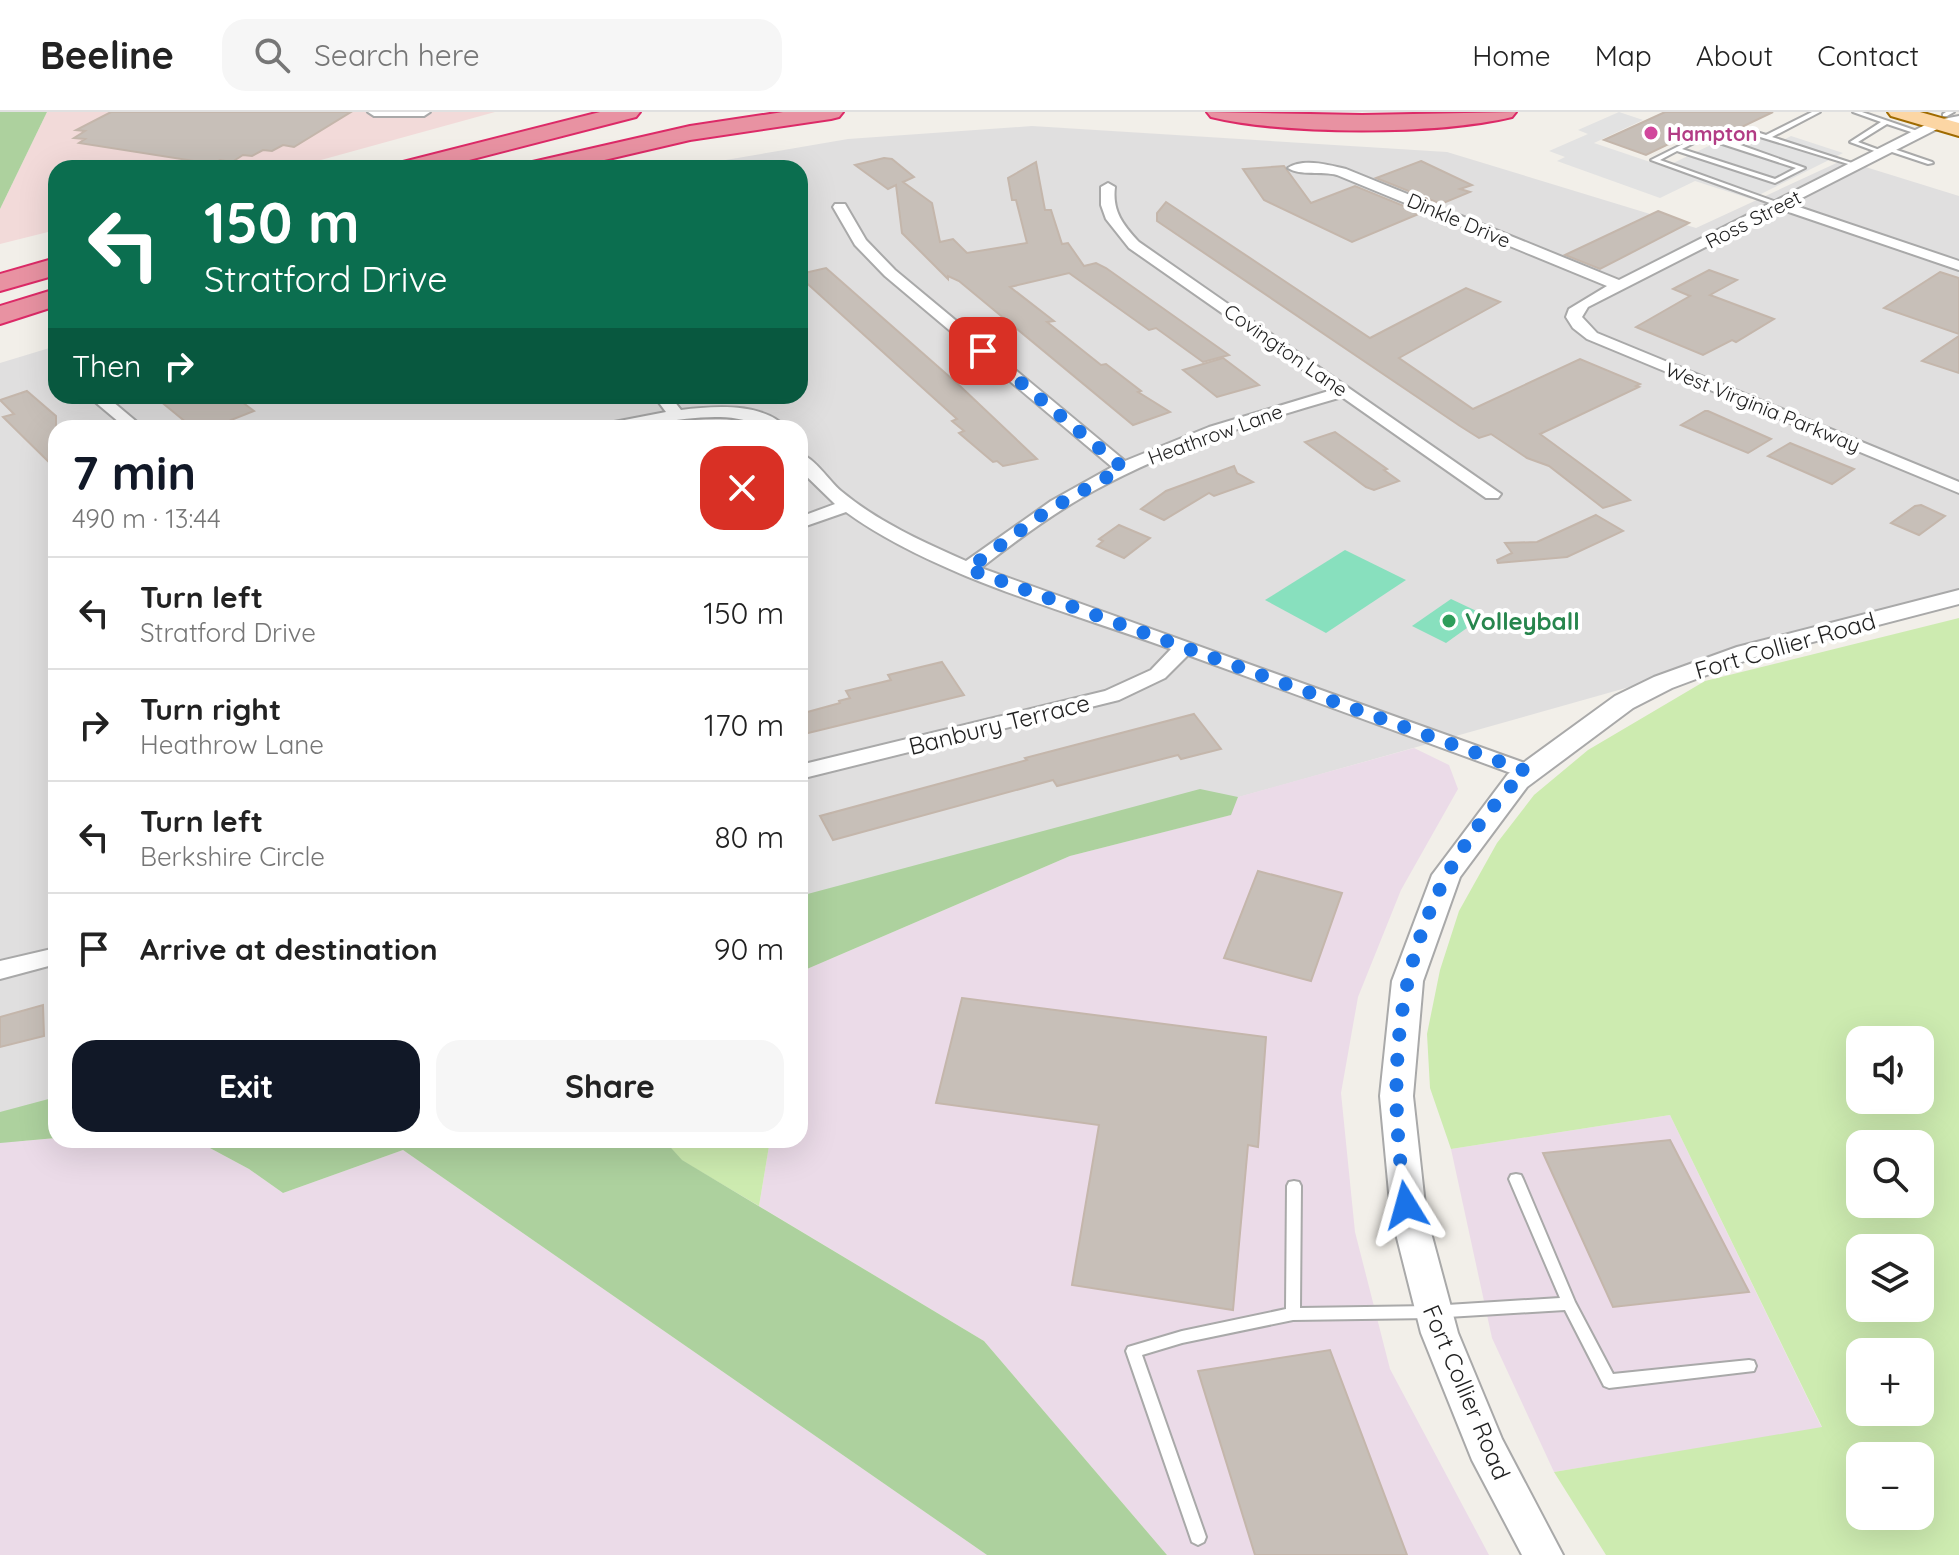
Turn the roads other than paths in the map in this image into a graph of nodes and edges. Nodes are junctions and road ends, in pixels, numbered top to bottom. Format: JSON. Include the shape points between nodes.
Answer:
{"nodes":[{"id":1,"x":374,"y":112,"type":"edge"},
{"id":2,"x":424,"y":112,"type":"edge"},
{"id":3,"x":574,"y":112,"type":"edge"},
{"id":4,"x":628,"y":112,"type":"edge"},
{"id":5,"x":732,"y":112,"type":"edge"},
{"id":6,"x":831,"y":112,"type":"edge"},
{"id":7,"x":1219,"y":112,"type":"edge"},
{"id":8,"x":1329,"y":112,"type":"edge"},
{"id":9,"x":1417,"y":112,"type":"edge"},
{"id":10,"x":1504,"y":112,"type":"edge"},
{"id":11,"x":1817,"y":112,"type":"edge"},
{"id":12,"x":1856,"y":112,"type":"edge"},
{"id":13,"x":1892,"y":117,"type":"edge"},
{"id":14,"x":1946,"y":121,"type":"edge"},
{"id":15,"x":1766,"y":137,"type":"junction"},
{"id":16,"x":1723,"y":141,"type":"junction"},
{"id":17,"x":1677,"y":149,"type":"junction"},
{"id":18,"x":1885,"y":151,"type":"junction"},
{"id":19,"x":420,"y":160,"type":"edge"},
{"id":20,"x":439,"y":160,"type":"edge"},
{"id":21,"x":543,"y":160,"type":"edge"},
{"id":22,"x":572,"y":160,"type":"edge"},
{"id":23,"x":1930,"y":163,"type":"dead end"},
{"id":24,"x":1856,"y":166,"type":"junction"},
{"id":25,"x":1295,"y":168,"type":"dead end"},
{"id":26,"x":1108,"y":187,"type":"dead end"},
{"id":27,"x":1780,"y":205,"type":"junction"},
{"id":28,"x":840,"y":207,"type":"dead end"},
{"id":29,"x":1959,"y":266,"type":"edge"},
{"id":30,"x":48,"y":268,"type":"edge"},
{"id":31,"x":0,"y":283,"type":"edge"},
{"id":32,"x":1620,"y":286,"type":"junction"},
{"id":33,"x":48,"y":300,"type":"edge"},
{"id":34,"x":0,"y":315,"type":"edge"},
{"id":35,"x":1574,"y":317,"type":"joint"},
{"id":36,"x":1346,"y":391,"type":"junction"},
{"id":37,"x":106,"y":404,"type":"edge"},
{"id":38,"x":668,"y":404,"type":"edge"},
{"id":39,"x":677,"y":415,"type":"junction"},
{"id":40,"x":126,"y":420,"type":"edge"},
{"id":41,"x":651,"y":420,"type":"edge"},
{"id":42,"x":761,"y":420,"type":"edge"},
{"id":43,"x":1123,"y":468,"type":"junction"},
{"id":44,"x":808,"y":469,"type":"edge"},
{"id":45,"x":1959,"y":488,"type":"edge"},
{"id":46,"x":1492,"y":494,"type":"dead end"},
{"id":47,"x":847,"y":506,"type":"junction"},
{"id":48,"x":808,"y":520,"type":"edge"},
{"id":49,"x":968,"y":569,"type":"junction"},
{"id":50,"x":1959,"y":597,"type":"edge"},
{"id":51,"x":1184,"y":648,"type":"junction"},
{"id":52,"x":808,"y":770,"type":"edge"},
{"id":53,"x":1526,"y":771,"type":"junction"},
{"id":54,"x":48,"y":958,"type":"edge"},
{"id":55,"x":0,"y":970,"type":"edge"},
{"id":56,"x":1516,"y":1179,"type":"dead end"},
{"id":57,"x":1294,"y":1186,"type":"dead end"},
{"id":58,"x":1569,"y":1304,"type":"junction"},
{"id":59,"x":1431,"y":1312,"type":"junction"},
{"id":60,"x":1293,"y":1314,"type":"junction"},
{"id":61,"x":1749,"y":1366,"type":"dead end"},
{"id":62,"x":1198,"y":1537,"type":"dead end"},
{"id":63,"x":1543,"y":1555,"type":"edge"}],
"edges":[{"from":1,"to":2,"type":"street"},
{"from":3,"to":19,"type":"highway"},
{"from":4,"to":20,"type":"highway"},
{"from":5,"to":21,"type":"highway"},
{"from":6,"to":22,"type":"highway","via":[[690,133]]},
{"from":7,"to":10,"type":"highway","via":[[1364,123]]},
{"from":8,"to":9,"type":"highway"},
{"from":11,"to":15,"type":"lane"},
{"from":12,"to":13,"type":"lane"},
{"from":13,"to":14,"type":"main road"},
{"from":13,"to":18,"type":"lane","via":[[1853,142]]},
{"from":14,"to":18,"type":"street","name":"Ross Street"},
{"from":15,"to":16,"type":"lane","via":[[1747,131]]},
{"from":15,"to":24,"type":"lane"},
{"from":16,"to":17,"type":"lane","via":[[1703,136]]},
{"from":16,"to":17,"type":"lane","via":[[1802,168],[1775,181]]},
{"from":17,"to":27,"type":"lane","via":[[1654,160]]},
{"from":18,"to":23,"type":"lane"},
{"from":18,"to":24,"type":"street","name":"Ross Street"},
{"from":24,"to":27,"type":"street","name":"Ross Street"},
{"from":25,"to":32,"type":"street","name":"Dinkle Drive","via":[[1341,172]]},
{"from":26,"to":36,"type":"street","name":"Covington Lane","via":[[1113,222],[1134,245]]},
{"from":27,"to":29,"type":"street"},
{"from":27,"to":32,"type":"street","name":"Ross Street"},
{"from":28,"to":43,"type":"street","via":[[880,265]]},
{"from":30,"to":31,"type":"highway"},
{"from":32,"to":35,"type":"street","name":"Ross Street","via":[[1583,304]]},
{"from":33,"to":34,"type":"highway"},
{"from":35,"to":45,"type":"street","name":"West Virginia Parkway","via":[[1592,336]]},
{"from":36,"to":43,"type":"street","name":"Heathrow Lane","via":[[1199,436]]},
{"from":36,"to":46,"type":"street","name":"Covington Lane"},
{"from":37,"to":40,"type":"street"},
{"from":38,"to":39,"type":"street"},
{"from":39,"to":41,"type":"street"},
{"from":39,"to":42,"type":"street","via":[[728,413]]},
{"from":43,"to":49,"type":"street","name":"Heathrow Lane","via":[[1047,511]]},
{"from":44,"to":47,"type":"street"},
{"from":47,"to":48,"type":"street"},
{"from":47,"to":49,"type":"street"},
{"from":49,"to":51,"type":"street"},
{"from":50,"to":53,"type":"street","name":"Fort Collier Road","via":[[1708,665],[1599,717]]},
{"from":51,"to":52,"type":"street","name":"Banbury Terrace","via":[[1158,674],[1112,696]]},
{"from":51,"to":53,"type":"street"},
{"from":53,"to":59,"type":"street","name":"Fort Collier Road","via":[[1480,823],[1438,891],[1412,958],[1400,1014],[1398,1144],[1410,1228]]},
{"from":54,"to":55,"type":"street"},
{"from":56,"to":58,"type":"lane"},
{"from":57,"to":60,"type":"lane"},
{"from":58,"to":59,"type":"lane"},
{"from":58,"to":61,"type":"lane","via":[[1609,1381]]},
{"from":59,"to":60,"type":"lane"},
{"from":59,"to":63,"type":"street","name":"Fort Collier Road","via":[[1474,1420]]},
{"from":60,"to":62,"type":"lane","via":[[1133,1351]]}]}
